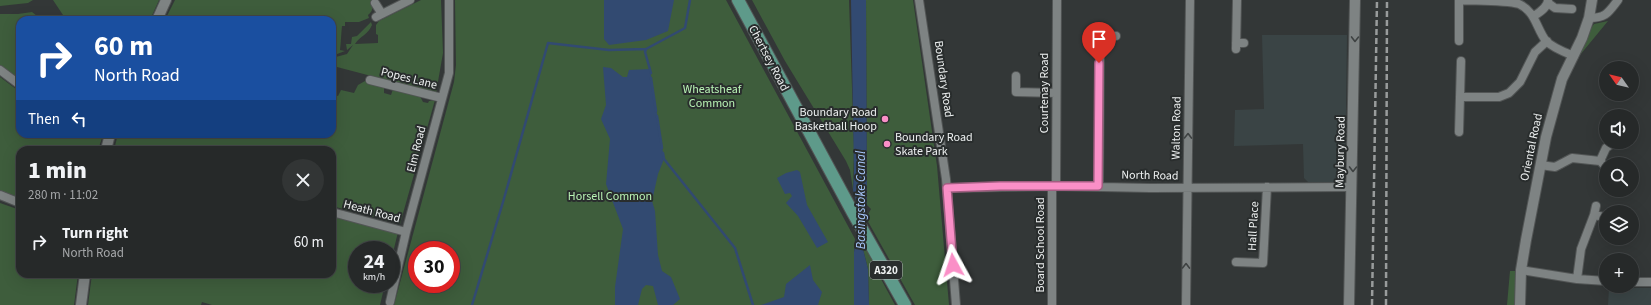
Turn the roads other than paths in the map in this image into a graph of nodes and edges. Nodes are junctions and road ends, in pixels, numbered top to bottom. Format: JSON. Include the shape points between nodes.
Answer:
{"nodes":[{"id":1,"x":166,"y":0,"type":"edge"},
{"id":2,"x":410,"y":0,"type":"edge"},
{"id":3,"x":449,"y":0,"type":"edge"},
{"id":4,"x":738,"y":0,"type":"edge"},
{"id":5,"x":920,"y":0,"type":"edge"},
{"id":6,"x":1057,"y":0,"type":"edge"},
{"id":7,"x":1190,"y":0,"type":"edge"},
{"id":8,"x":1237,"y":0,"type":"edge"},
{"id":9,"x":1355,"y":0,"type":"edge"},
{"id":10,"x":1460,"y":0,"type":"edge"},
{"id":11,"x":1592,"y":0,"type":"edge"},
{"id":12,"x":1618,"y":0,"type":"edge"},
{"id":13,"x":1548,"y":2,"type":"edge"},
{"id":14,"x":375,"y":3,"type":"dead end"},
{"id":15,"x":1572,"y":9,"type":"dead end"},
{"id":16,"x":159,"y":16,"type":"edge"},
{"id":17,"x":1534,"y":16,"type":"junction"},
{"id":18,"x":1589,"y":18,"type":"junction"},
{"id":19,"x":1116,"y":36,"type":"dead end"},
{"id":20,"x":1547,"y":41,"type":"junction"},
{"id":21,"x":1459,"y":42,"type":"dead end"},
{"id":22,"x":1244,"y":43,"type":"dead end"},
{"id":23,"x":1574,"y":56,"type":"junction"},
{"id":24,"x":1461,"y":61,"type":"dead end"},
{"id":25,"x":0,"y":70,"type":"edge"},
{"id":26,"x":1016,"y":76,"type":"dead end"},
{"id":27,"x":370,"y":80,"type":"dead end"},
{"id":28,"x":16,"y":82,"type":"edge"},
{"id":29,"x":1056,"y":93,"type":"junction"},
{"id":30,"x":1460,"y":97,"type":"junction"},
{"id":31,"x":442,"y":98,"type":"junction"},
{"id":32,"x":1459,"y":132,"type":"dead end"},
{"id":33,"x":1599,"y":163,"type":"edge"},
{"id":34,"x":1540,"y":165,"type":"junction"},
{"id":35,"x":1054,"y":186,"type":"junction"},
{"id":36,"x":1098,"y":186,"type":"junction"},
{"id":37,"x":1267,"y":187,"type":"junction"},
{"id":38,"x":1352,"y":187,"type":"junction"},
{"id":39,"x":947,"y":188,"type":"junction"},
{"id":40,"x":1187,"y":188,"type":"junction"},
{"id":41,"x":0,"y":195,"type":"edge"},
{"id":42,"x":16,"y":201,"type":"edge"},
{"id":43,"x":1596,"y":206,"type":"dead end"},
{"id":44,"x":336,"y":213,"type":"edge"},
{"id":45,"x":1594,"y":215,"type":"junction"},
{"id":46,"x":1599,"y":216,"type":"edge"},
{"id":47,"x":406,"y":232,"type":"junction"},
{"id":48,"x":1236,"y":262,"type":"dead end"},
{"id":49,"x":1521,"y":270,"type":"junction"},
{"id":50,"x":84,"y":278,"type":"edge"},
{"id":51,"x":1577,"y":279,"type":"junction"},
{"id":52,"x":1599,"y":281,"type":"edge"},
{"id":53,"x":1639,"y":282,"type":"edge"},
{"id":54,"x":1651,"y":282,"type":"edge"},
{"id":55,"x":390,"y":302,"type":"dead end"},
{"id":56,"x":81,"y":305,"type":"edge"},
{"id":57,"x":904,"y":305,"type":"edge"},
{"id":58,"x":956,"y":305,"type":"edge"},
{"id":59,"x":1052,"y":305,"type":"edge"},
{"id":60,"x":1186,"y":305,"type":"edge"},
{"id":61,"x":1349,"y":305,"type":"edge"},
{"id":62,"x":1520,"y":305,"type":"edge"}],
"edges":[{"from":1,"to":16,"type":"street"},
{"from":2,"to":14,"type":"street","via":[[379,16]]},
{"from":3,"to":31,"type":"street","name":"Elm Road","via":[[450,60]]},
{"from":4,"to":57,"type":"main road","name":"Chertsey Road","number":"A320"},
{"from":5,"to":39,"type":"street","name":"Boundary Road"},
{"from":6,"to":29,"type":"street","name":"Courtenay Road"},
{"from":40,"to":7,"type":"street","name":"Walton Road","one_way":true},
{"from":8,"to":22,"type":"street","via":[[1236,46]]},
{"from":9,"to":38,"type":"street","name":"Maybury Road","one_way":true},
{"from":10,"to":17,"type":"street","via":[[1516,3]]},
{"from":10,"to":21,"type":"street"},
{"from":11,"to":18,"type":"street","name":"Oriental Road"},
{"from":12,"to":18,"type":"street","via":[[1606,15]]},
{"from":13,"to":15,"type":"street","via":[[1555,8]]},
{"from":13,"to":17,"type":"street"},
{"from":17,"to":20,"type":"street"},
{"from":18,"to":23,"type":"street","name":"Oriental Road"},
{"from":19,"to":36,"type":"street","via":[[1100,36]]},
{"from":20,"to":23,"type":"street"},
{"from":20,"to":30,"type":"street","via":[[1535,52],[1520,82],[1509,93],[1499,97]]},
{"from":23,"to":34,"type":"street","name":"Oriental Road","via":[[1562,79]]},
{"from":24,"to":30,"type":"street"},
{"from":25,"to":28,"type":"street"},
{"from":26,"to":29,"type":"street","via":[[1016,92]]},
{"from":27,"to":31,"type":"street","name":"Popes Lane"},
{"from":29,"to":35,"type":"street","name":"Courtenay Road"},
{"from":30,"to":32,"type":"street"},
{"from":31,"to":47,"type":"street","name":"Elm Road"},
{"from":33,"to":34,"type":"street","via":[[1572,158],[1555,167]]},
{"from":34,"to":49,"type":"street","name":"Oriental Road"},
{"from":35,"to":36,"type":"street","name":"North Road"},
{"from":35,"to":39,"type":"street","name":"North Road"},
{"from":35,"to":59,"type":"street","name":"Board School Road"},
{"from":36,"to":40,"type":"street","name":"North Road"},
{"from":37,"to":38,"type":"street","name":"North Road"},
{"from":37,"to":40,"type":"street","name":"North Road"},
{"from":37,"to":48,"type":"street","name":"Hall Place","via":[[1263,263]]},
{"from":38,"to":61,"type":"street","name":"Maybury Road"},
{"from":39,"to":58,"type":"street","name":"Boundary Road"},
{"from":60,"to":40,"type":"street","name":"Walton Road","one_way":true},
{"from":41,"to":42,"type":"street"},
{"from":43,"to":45,"type":"street"},
{"from":44,"to":47,"type":"street","name":"Heath Road"},
{"from":45,"to":46,"type":"street"},
{"from":45,"to":51,"type":"street","via":[[1581,249]]},
{"from":47,"to":55,"type":"street","name":"Elm Road"},
{"from":49,"to":51,"type":"street"},
{"from":49,"to":62,"type":"street","name":"Oriental Road"},
{"from":50,"to":56,"type":"street"},
{"from":51,"to":52,"type":"street"},
{"from":53,"to":54,"type":"street"}]}
